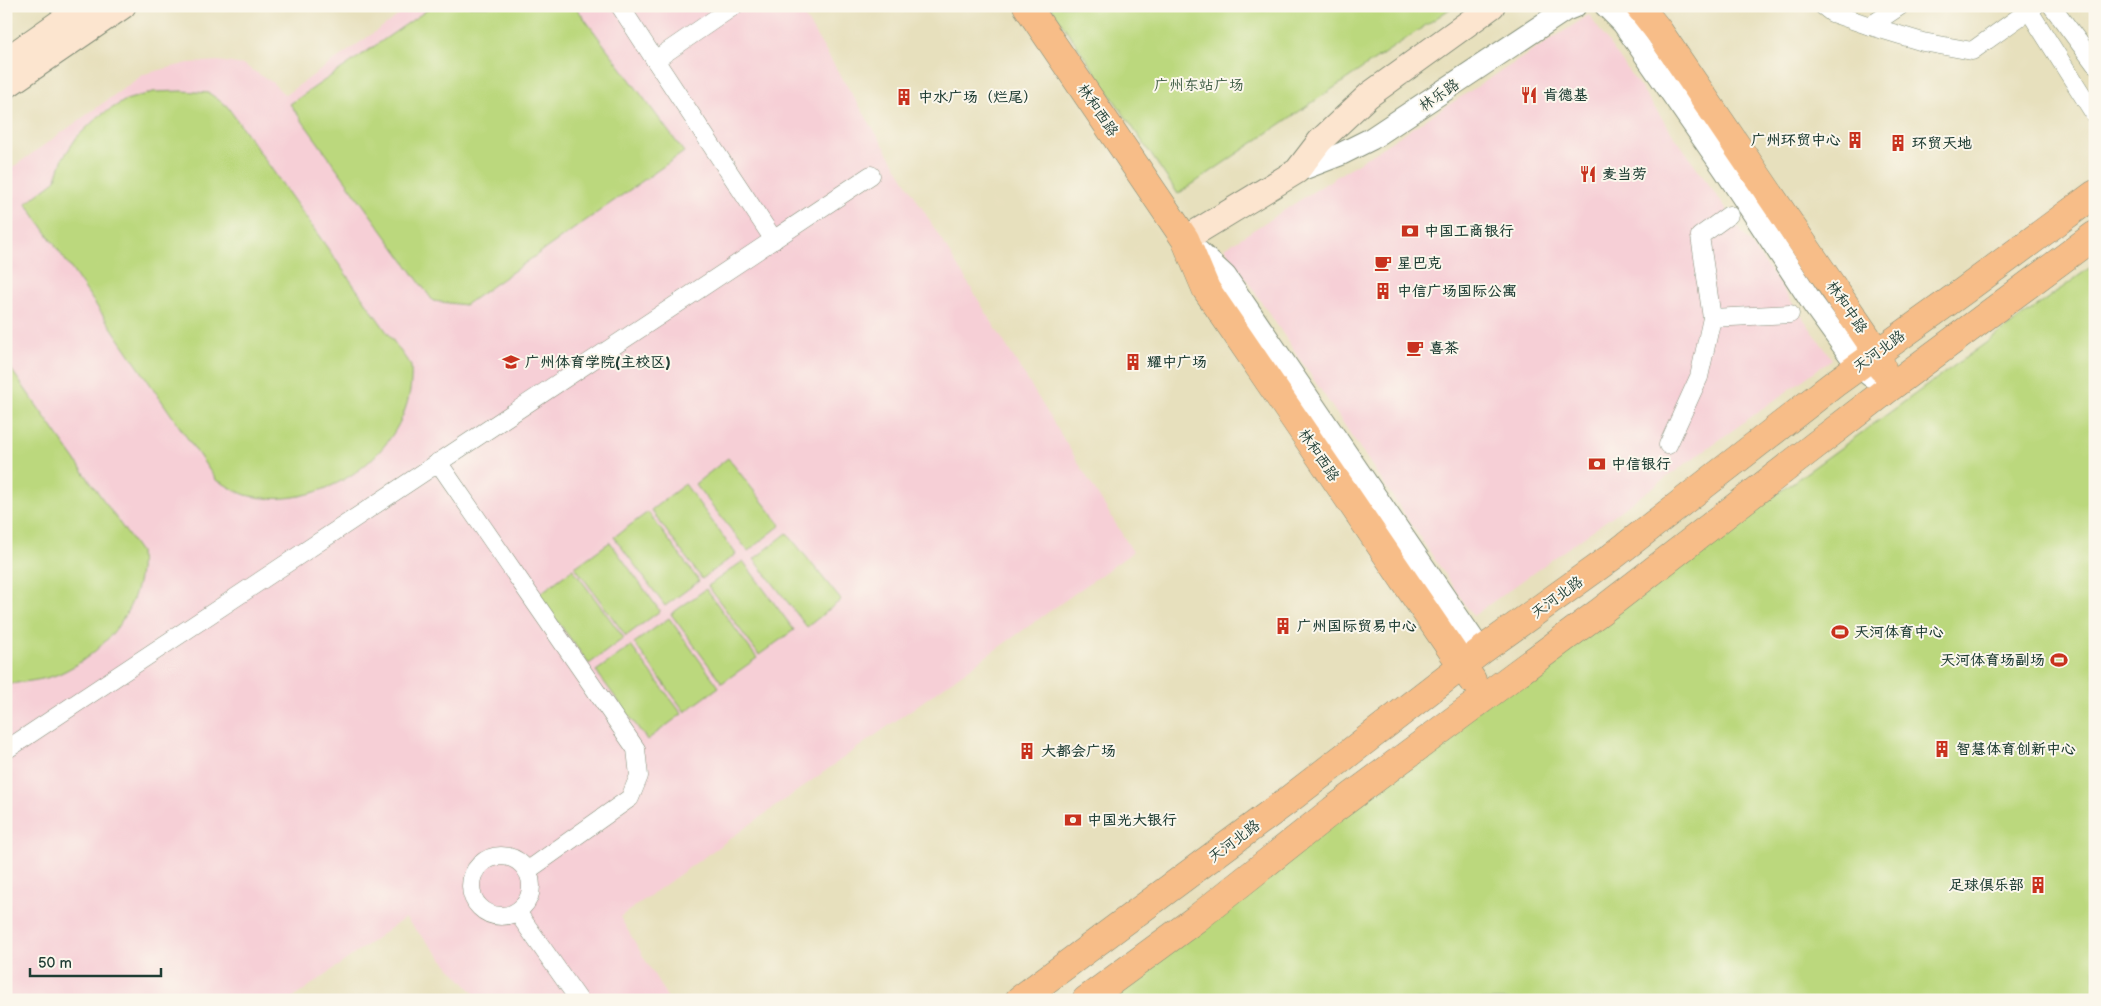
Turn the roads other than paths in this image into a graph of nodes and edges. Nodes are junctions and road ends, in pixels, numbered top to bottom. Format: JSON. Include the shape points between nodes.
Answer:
{"nodes":[{"id":1,"x":83,"y":6,"type":"edge"},
{"id":2,"x":123,"y":6,"type":"edge"},
{"id":3,"x":620,"y":6,"type":"edge"},
{"id":4,"x":734,"y":6,"type":"edge"},
{"id":5,"x":1027,"y":6,"type":"edge"},
{"id":6,"x":1492,"y":6,"type":"edge"},
{"id":7,"x":1575,"y":6,"type":"edge"},
{"id":8,"x":1606,"y":6,"type":"edge"},
{"id":9,"x":1823,"y":6,"type":"edge"},
{"id":10,"x":1900,"y":6,"type":"edge"},
{"id":11,"x":2026,"y":6,"type":"edge"},
{"id":12,"x":2035,"y":6,"type":"edge"},
{"id":13,"x":2052,"y":6,"type":"edge"},
{"id":14,"x":1631,"y":14,"type":"edge"},
{"id":15,"x":1870,"y":26,"type":"junction"},
{"id":16,"x":6,"y":60,"type":"edge"},
{"id":17,"x":655,"y":60,"type":"junction"},
{"id":18,"x":2095,"y":64,"type":"edge"},
{"id":19,"x":6,"y":86,"type":"edge"},
{"id":20,"x":2095,"y":115,"type":"edge"},
{"id":21,"x":1297,"y":170,"type":"junction"},
{"id":22,"x":871,"y":176,"type":"dead end"},
{"id":23,"x":2095,"y":194,"type":"edge"},
{"id":24,"x":1729,"y":215,"type":"dead end"},
{"id":25,"x":2095,"y":235,"type":"edge"},
{"id":26,"x":1185,"y":239,"type":"junction"},
{"id":27,"x":774,"y":240,"type":"junction"},
{"id":28,"x":1790,"y":314,"type":"dead end"},
{"id":29,"x":1712,"y":318,"type":"junction"},
{"id":30,"x":1868,"y":359,"type":"junction"},
{"id":31,"x":1888,"y":389,"type":"junction"},
{"id":32,"x":1668,"y":445,"type":"dead end"},
{"id":33,"x":438,"y":462,"type":"junction"},
{"id":34,"x":1472,"y":659,"type":"junction"},
{"id":35,"x":1485,"y":698,"type":"junction"},
{"id":36,"x":6,"y":750,"type":"edge"},
{"id":37,"x":527,"y":871,"type":"junction"},
{"id":38,"x":517,"y":912,"type":"junction"},
{"id":39,"x":1087,"y":999,"type":"edge"},
{"id":40,"x":579,"y":1000,"type":"edge"},
{"id":41,"x":1019,"y":1000,"type":"edge"}],
"edges":[{"from":1,"to":16,"type":"main road"},
{"from":2,"to":19,"type":"main road"},
{"from":3,"to":17,"type":"street"},
{"from":4,"to":17,"type":"street"},
{"from":5,"to":26,"type":"main road","name":"林和西路"},
{"from":6,"to":21,"type":"main road","name":"林乐路","via":[[1369,95],[1320,140]]},
{"from":7,"to":21,"type":"street","name":"林乐路","via":[[1370,139]]},
{"from":8,"to":14,"type":"street"},
{"from":9,"to":15,"type":"street","via":[[1832,13]]},
{"from":10,"to":15,"type":"street"},
{"from":11,"to":20,"type":"street"},
{"from":12,"to":15,"type":"street","via":[[1972,51],[1923,42]]},
{"from":13,"to":18,"type":"street"},
{"from":14,"to":30,"type":"main road","name":"林和中路","via":[[1658,30]]},
{"from":17,"to":27,"type":"street"},
{"from":21,"to":26,"type":"main road","name":"林乐路"},
{"from":22,"to":27,"type":"street"},
{"from":23,"to":30,"type":"main road","name":"天河北路"},
{"from":24,"to":29,"type":"street","via":[[1700,236]]},
{"from":25,"to":31,"type":"main road"},
{"from":26,"to":34,"type":"main road","name":"林和西路","via":[[1206,289]]},
{"from":27,"to":33,"type":"street"},
{"from":28,"to":29,"type":"street"},
{"from":29,"to":32,"type":"street","via":[[1699,377]]},
{"from":30,"to":31,"type":"main road","name":"林和中路"},
{"from":30,"to":34,"type":"main road","name":"天河北路","via":[[1613,556]]},
{"from":31,"to":35,"type":"main road"},
{"from":33,"to":36,"type":"street"},
{"from":33,"to":37,"type":"street","via":[[636,749],[639,776],[630,798]]},
{"from":34,"to":35,"type":"main road","name":"林和西路"},
{"from":34,"to":41,"type":"main road","name":"天河北路"},
{"from":35,"to":39,"type":"main road"},
{"from":37,"to":38,"type":"street","via":[[531,892],[528,901]]},
{"from":37,"to":38,"type":"street","via":[[516,860],[498,856],[479,866],[473,880],[472,895],[485,911],[504,916]]},
{"from":38,"to":40,"type":"street"}]}
